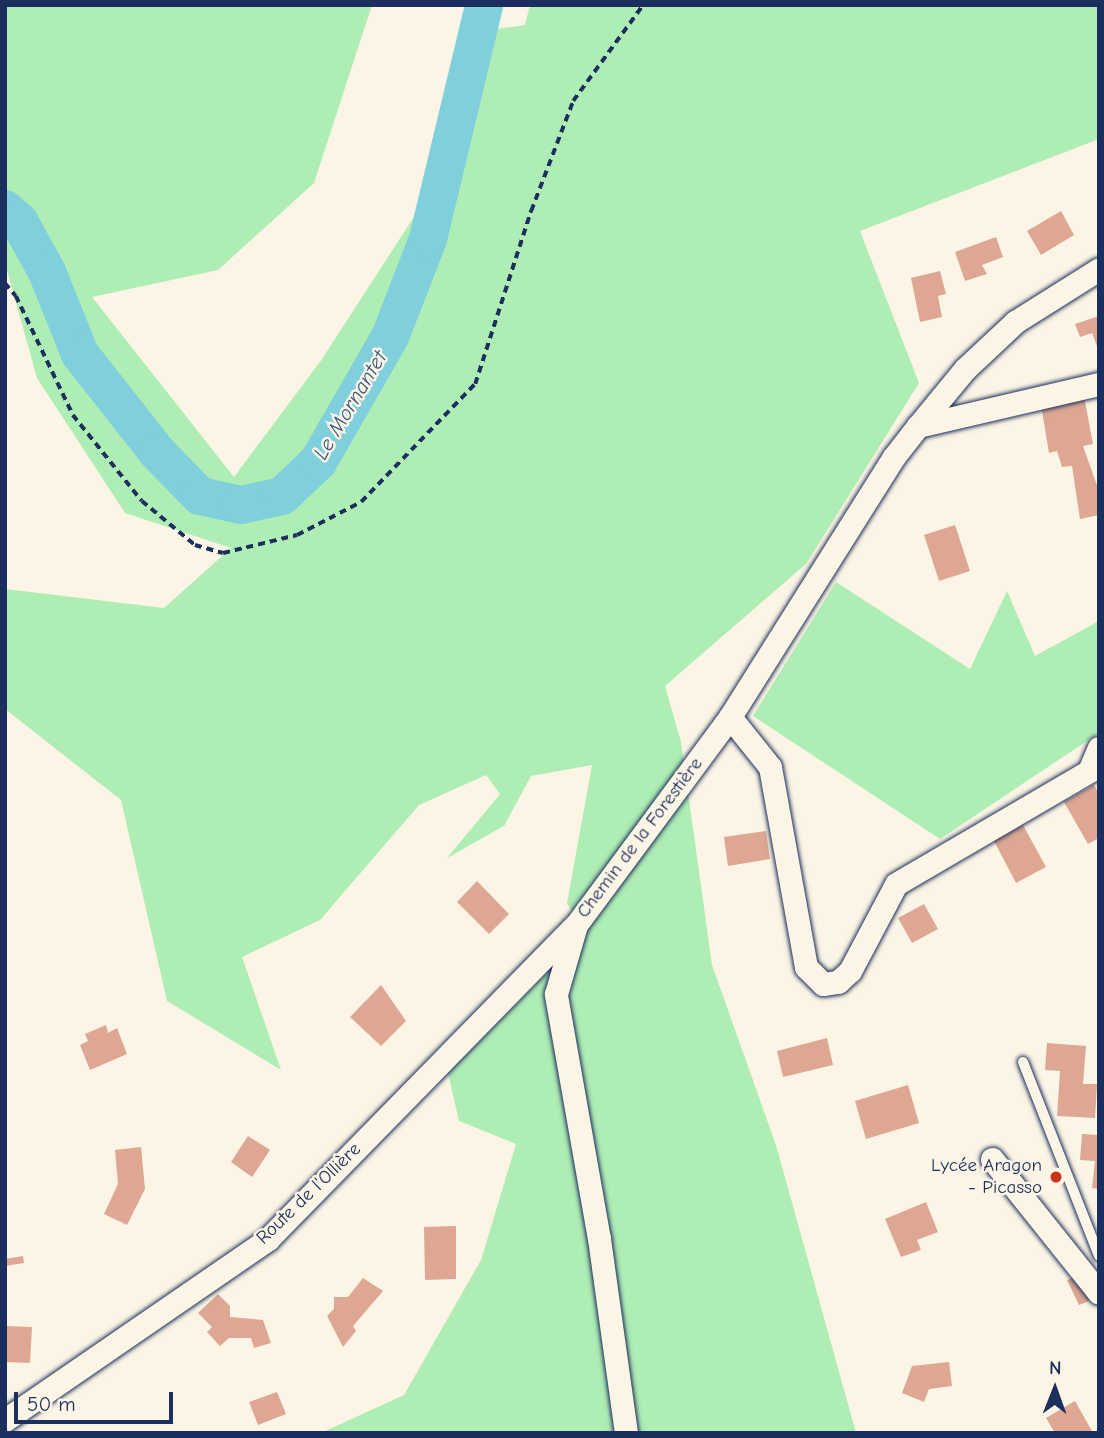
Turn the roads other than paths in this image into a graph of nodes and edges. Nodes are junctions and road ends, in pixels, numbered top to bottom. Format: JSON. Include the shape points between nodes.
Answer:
{"nodes":[{"id":1,"x":1099,"y":269,"type":"edge"},
{"id":2,"x":1099,"y":384,"type":"edge"},
{"id":3,"x":918,"y":426,"type":"junction"},
{"id":4,"x":730,"y":717,"type":"junction"},
{"id":5,"x":1099,"y":748,"type":"edge"},
{"id":6,"x":576,"y":925,"type":"junction"},
{"id":7,"x":1023,"y":1062,"type":"dead end"},
{"id":8,"x":992,"y":1159,"type":"dead end"},
{"id":9,"x":1099,"y":1255,"type":"edge"},
{"id":10,"x":1099,"y":1293,"type":"edge"},
{"id":11,"x":5,"y":1420,"type":"edge"},
{"id":12,"x":626,"y":1433,"type":"edge"}],
"edges":[{"from":1,"to":3,"type":"street","name":"Chemin de la Forestière","via":[[1016,323],[965,369]]},
{"from":2,"to":3,"type":"street"},
{"from":3,"to":4,"type":"street","name":"Chemin de la Forestière","via":[[893,458]]},
{"from":4,"to":5,"type":"street","via":[[770,767],[806,967],[823,984],[838,982],[850,971],[895,884],[1089,771]]},
{"from":4,"to":6,"type":"street","name":"Chemin de la Forestière"},
{"from":6,"to":11,"type":"street","name":"Route de l'Ollière","via":[[268,1239]]},
{"from":6,"to":12,"type":"street","name":"Chemin de la Forestière","via":[[556,995],[599,1239]]},
{"from":7,"to":9,"type":"lane"},
{"from":8,"to":10,"type":"street"}]}
